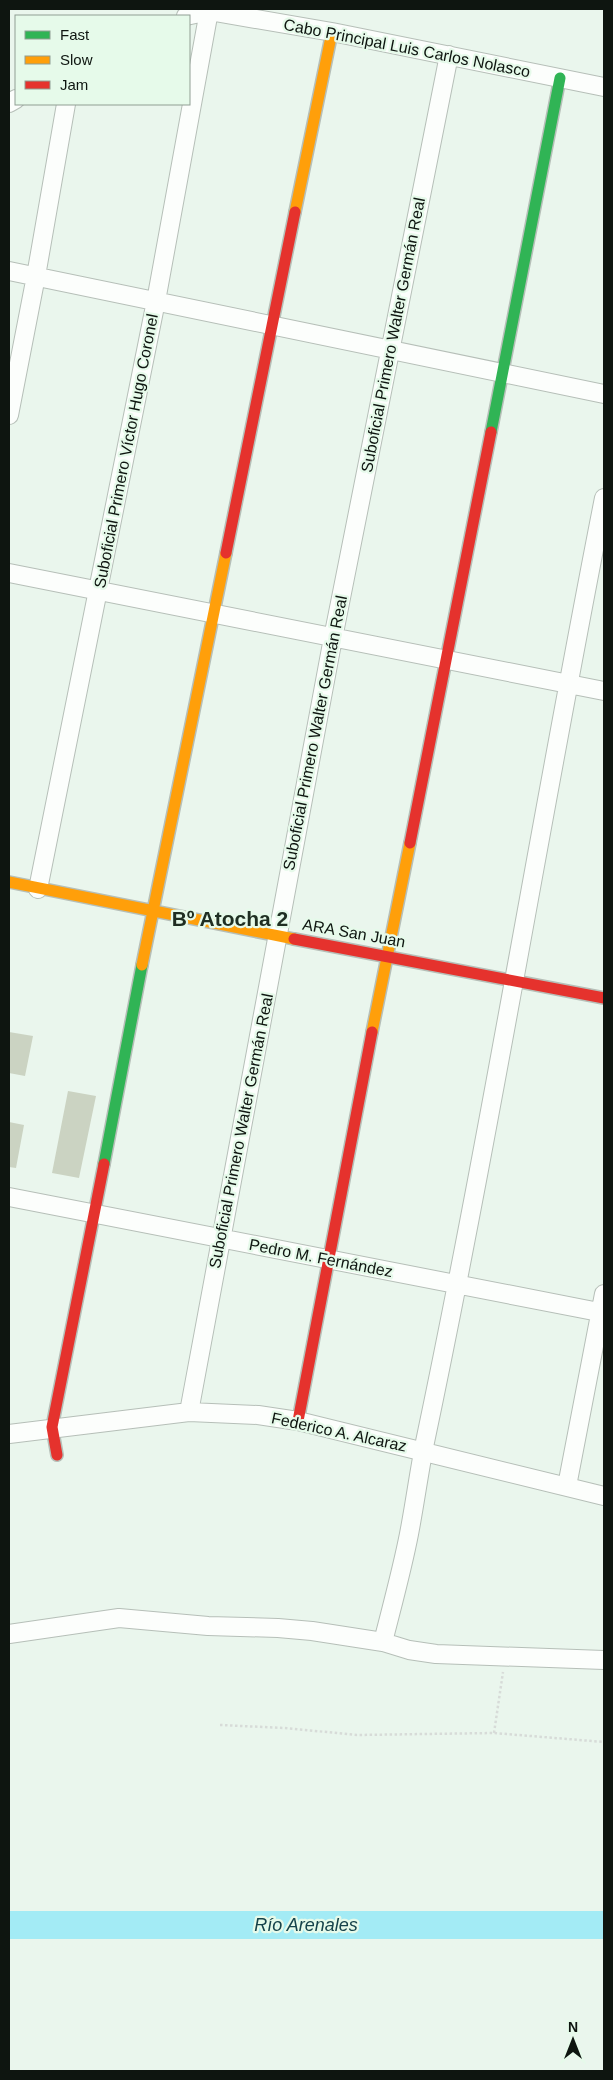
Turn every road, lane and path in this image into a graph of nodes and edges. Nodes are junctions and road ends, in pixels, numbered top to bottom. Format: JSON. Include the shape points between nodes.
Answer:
{"nodes":[{"id":1,"x":209,"y":11,"type":"junction"},
{"id":2,"x":190,"y":15,"type":"edge"},
{"id":3,"x":332,"y":32,"type":"junction"},
{"id":4,"x":449,"y":55,"type":"junction"},
{"id":5,"x":560,"y":78,"type":"junction"},
{"id":6,"x":604,"y":87,"type":"edge"},
{"id":7,"x":66,"y":105,"type":"edge"},
{"id":8,"x":9,"y":271,"type":"edge"},
{"id":9,"x":36,"y":276,"type":"junction"},
{"id":10,"x":156,"y":300,"type":"junction"},
{"id":11,"x":272,"y":325,"type":"junction"},
{"id":12,"x":389,"y":350,"type":"junction"},
{"id":13,"x":502,"y":373,"type":"junction"},
{"id":14,"x":604,"y":394,"type":"edge"},
{"id":15,"x":9,"y":415,"type":"edge"},
{"id":16,"x":604,"y":498,"type":"edge"},
{"id":17,"x":9,"y":573,"type":"edge"},
{"id":18,"x":99,"y":590,"type":"junction"},
{"id":19,"x":214,"y":613,"type":"junction"},
{"id":20,"x":333,"y":638,"type":"junction"},
{"id":21,"x":448,"y":660,"type":"junction"},
{"id":22,"x":568,"y":684,"type":"junction"},
{"id":23,"x":604,"y":691,"type":"edge"},
{"id":24,"x":9,"y":882,"type":"edge"},
{"id":25,"x":38,"y":889,"type":"junction"},
{"id":26,"x":152,"y":912,"type":"junction"},
{"id":27,"x":277,"y":935,"type":"junction"},
{"id":28,"x":387,"y":955,"type":"junction"},
{"id":29,"x":516,"y":980,"type":"junction"},
{"id":30,"x":604,"y":998,"type":"edge"},
{"id":31,"x":9,"y":1197,"type":"edge"},
{"id":32,"x":95,"y":1214,"type":"junction"},
{"id":33,"x":220,"y":1238,"type":"junction"},
{"id":34,"x":330,"y":1260,"type":"junction"},
{"id":35,"x":458,"y":1284,"type":"junction"},
{"id":36,"x":604,"y":1294,"type":"edge"},
{"id":37,"x":602,"y":1312,"type":"edge"},
{"id":38,"x":188,"y":1412,"type":"junction"},
{"id":39,"x":298,"y":1421,"type":"junction"},
{"id":40,"x":52,"y":1427,"type":"junction"},
{"id":41,"x":9,"y":1434,"type":"edge"},
{"id":42,"x":423,"y":1450,"type":"junction"},
{"id":43,"x":57,"y":1455,"type":"dead end"},
{"id":44,"x":567,"y":1486,"type":"junction"},
{"id":45,"x":604,"y":1496,"type":"edge"},
{"id":46,"x":9,"y":1634,"type":"edge"},
{"id":47,"x":383,"y":1642,"type":"junction"},
{"id":48,"x":505,"y":1658,"type":"junction"},
{"id":49,"x":604,"y":1660,"type":"edge"},
{"id":50,"x":220,"y":1725,"type":"dead end"},
{"id":51,"x":494,"y":1733,"type":"junction"},
{"id":52,"x":604,"y":1742,"type":"edge"}],
"edges":[{"from":1,"to":2,"type":"street"},
{"from":1,"to":3,"type":"street","name":"Cabo Principal Luis Carlos Nolasco"},
{"from":1,"to":10,"type":"street","name":"Suboficial Primero Víctor Hugo Coronel"},
{"from":3,"to":4,"type":"street","name":"Cabo Principal Luis Carlos Nolasco"},
{"from":3,"to":11,"type":"street"},
{"from":4,"to":5,"type":"street","name":"Cabo Principal Luis Carlos Nolasco"},
{"from":4,"to":12,"type":"street","name":"Suboficial Primero Walter Germán Real"},
{"from":5,"to":6,"type":"street","name":"Cabo Principal Luis Carlos Nolasco"},
{"from":5,"to":13,"type":"street"},
{"from":7,"to":9,"type":"street"},
{"from":8,"to":9,"type":"street"},
{"from":9,"to":10,"type":"street"},
{"from":9,"to":15,"type":"street"},
{"from":10,"to":11,"type":"street"},
{"from":10,"to":18,"type":"street","name":"Suboficial Primero Víctor Hugo Coronel"},
{"from":11,"to":12,"type":"street"},
{"from":11,"to":19,"type":"street"},
{"from":12,"to":13,"type":"street"},
{"from":12,"to":20,"type":"street","name":"Suboficial Primero Walter Germán Real"},
{"from":13,"to":14,"type":"street"},
{"from":13,"to":21,"type":"street"},
{"from":16,"to":22,"type":"street"},
{"from":17,"to":18,"type":"street"},
{"from":18,"to":19,"type":"street"},
{"from":18,"to":25,"type":"street","name":"Suboficial Primero Víctor Hugo Coronel"},
{"from":19,"to":20,"type":"street"},
{"from":19,"to":26,"type":"street"},
{"from":20,"to":21,"type":"street"},
{"from":20,"to":27,"type":"street","name":"Suboficial Primero Walter Germán Real"},
{"from":21,"to":22,"type":"street"},
{"from":21,"to":28,"type":"street"},
{"from":22,"to":23,"type":"street"},
{"from":22,"to":29,"type":"street"},
{"from":24,"to":25,"type":"street","name":"ARA San Juan"},
{"from":25,"to":26,"type":"street","name":"ARA San Juan"},
{"from":26,"to":27,"type":"street","name":"ARA San Juan"},
{"from":26,"to":32,"type":"street"},
{"from":27,"to":28,"type":"street","name":"ARA San Juan"},
{"from":27,"to":33,"type":"street","name":"Suboficial Primero Walter Germán Real"},
{"from":28,"to":29,"type":"street","name":"ARA San Juan"},
{"from":28,"to":34,"type":"street"},
{"from":29,"to":30,"type":"street","name":"ARA San Juan"},
{"from":29,"to":35,"type":"street"},
{"from":31,"to":32,"type":"street","name":"Pedro M. Fernández"},
{"from":32,"to":33,"type":"street","name":"Pedro M. Fernández"},
{"from":32,"to":40,"type":"street"},
{"from":33,"to":34,"type":"street","name":"Pedro M. Fernández"},
{"from":33,"to":38,"type":"street","name":"Suboficial Primero Walter Germán Real"},
{"from":34,"to":35,"type":"street","name":"Pedro M. Fernández"},
{"from":34,"to":39,"type":"street"},
{"from":35,"to":37,"type":"street","name":"Pedro M. Fernández"},
{"from":35,"to":42,"type":"street"},
{"from":36,"to":37,"type":"street"},
{"from":37,"to":44,"type":"street"},
{"from":38,"to":39,"type":"street","name":"Federico A. Alcaraz","via":[[258,1414]]},
{"from":38,"to":40,"type":"street","name":"Federico A. Alcaraz"},
{"from":39,"to":42,"type":"street","name":"Federico A. Alcaraz"},
{"from":40,"to":41,"type":"street","name":"Federico A. Alcaraz"},
{"from":40,"to":43,"type":"street"},
{"from":42,"to":44,"type":"street","name":"Federico A. Alcaraz"},
{"from":42,"to":47,"type":"street","via":[[408,1536]]},
{"from":44,"to":45,"type":"street","name":"Federico A. Alcaraz"},
{"from":46,"to":47,"type":"street","via":[[119,1618],[286,1629]]},
{"from":47,"to":48,"type":"street","via":[[436,1654]]},
{"from":48,"to":49,"type":"street"},
{"from":48,"to":51,"type":"path"},
{"from":50,"to":51,"type":"path","via":[[357,1735]]},
{"from":51,"to":52,"type":"path"}]}
